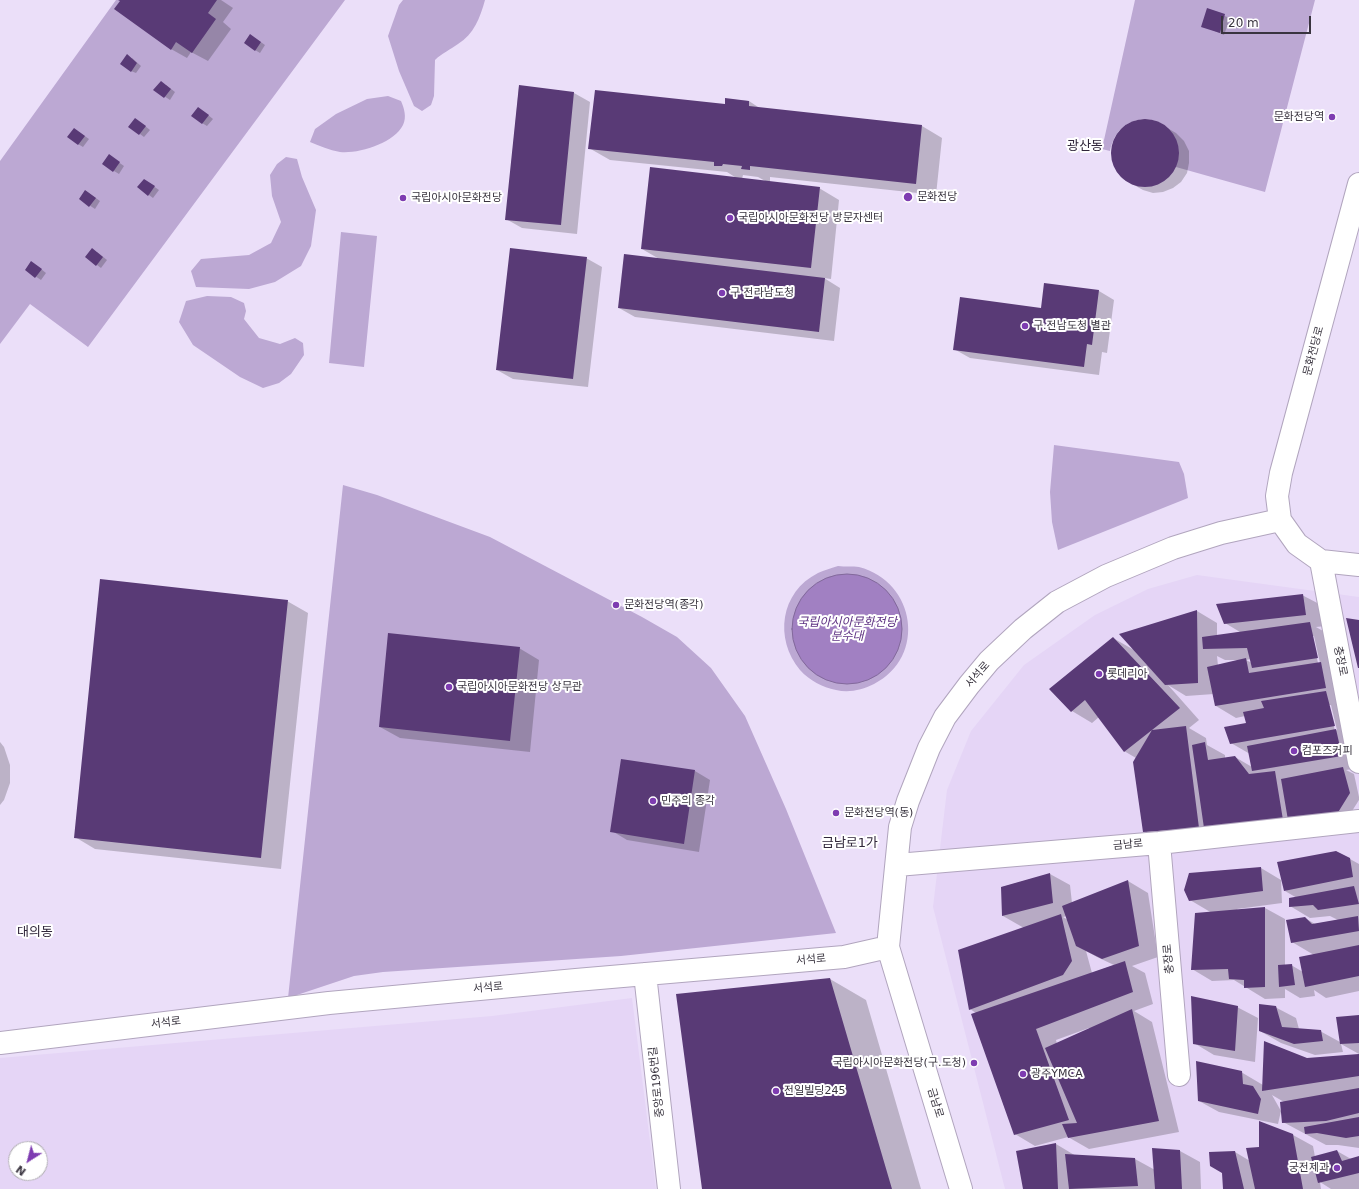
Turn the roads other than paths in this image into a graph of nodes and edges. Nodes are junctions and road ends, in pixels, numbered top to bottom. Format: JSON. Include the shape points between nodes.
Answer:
{"nodes":[{"id":1,"x":1359,"y":184,"type":"edge"},
{"id":2,"x":1280,"y":520,"type":"junction"},
{"id":3,"x":1321,"y":561,"type":"junction"},
{"id":4,"x":1359,"y":565,"type":"edge"},
{"id":5,"x":1359,"y":762,"type":"edge"},
{"id":6,"x":1359,"y":821,"type":"edge"},
{"id":7,"x":1159,"y":842,"type":"junction"},
{"id":8,"x":897,"y":864,"type":"junction"},
{"id":9,"x":888,"y":947,"type":"junction"},
{"id":10,"x":645,"y":974,"type":"junction"},
{"id":11,"x":0,"y":1043,"type":"edge"},
{"id":12,"x":1179,"y":1075,"type":"dead end"},
{"id":13,"x":669,"y":1189,"type":"edge"},
{"id":14,"x":961,"y":1189,"type":"edge"}],
"edges":[{"from":1,"to":2,"type":"street","name":"문화전당로","via":[[1281,473],[1278,496]]},
{"from":2,"to":3,"type":"street","via":[[1298,544]]},
{"from":2,"to":8,"type":"street","name":"서석로","via":[[1221,533],[1173,548],[1106,576],[1057,602],[1023,629],[989,661],[945,717],[929,748],[908,801],[900,827]]},
{"from":3,"to":4,"type":"street"},
{"from":3,"to":5,"type":"street","name":"충장로"},
{"from":6,"to":7,"type":"street","name":"금남로"},
{"from":7,"to":8,"type":"street","name":"금남로"},
{"from":7,"to":12,"type":"street","name":"충장로"},
{"from":8,"to":9,"type":"street","name":"서석로"},
{"from":9,"to":10,"type":"street","name":"서석로","via":[[844,957]]},
{"from":9,"to":14,"type":"street","name":"금남로"},
{"from":10,"to":11,"type":"street","name":"서석로","via":[[330,1003]]},
{"from":10,"to":13,"type":"street","name":"중앙로196번길"}]}
